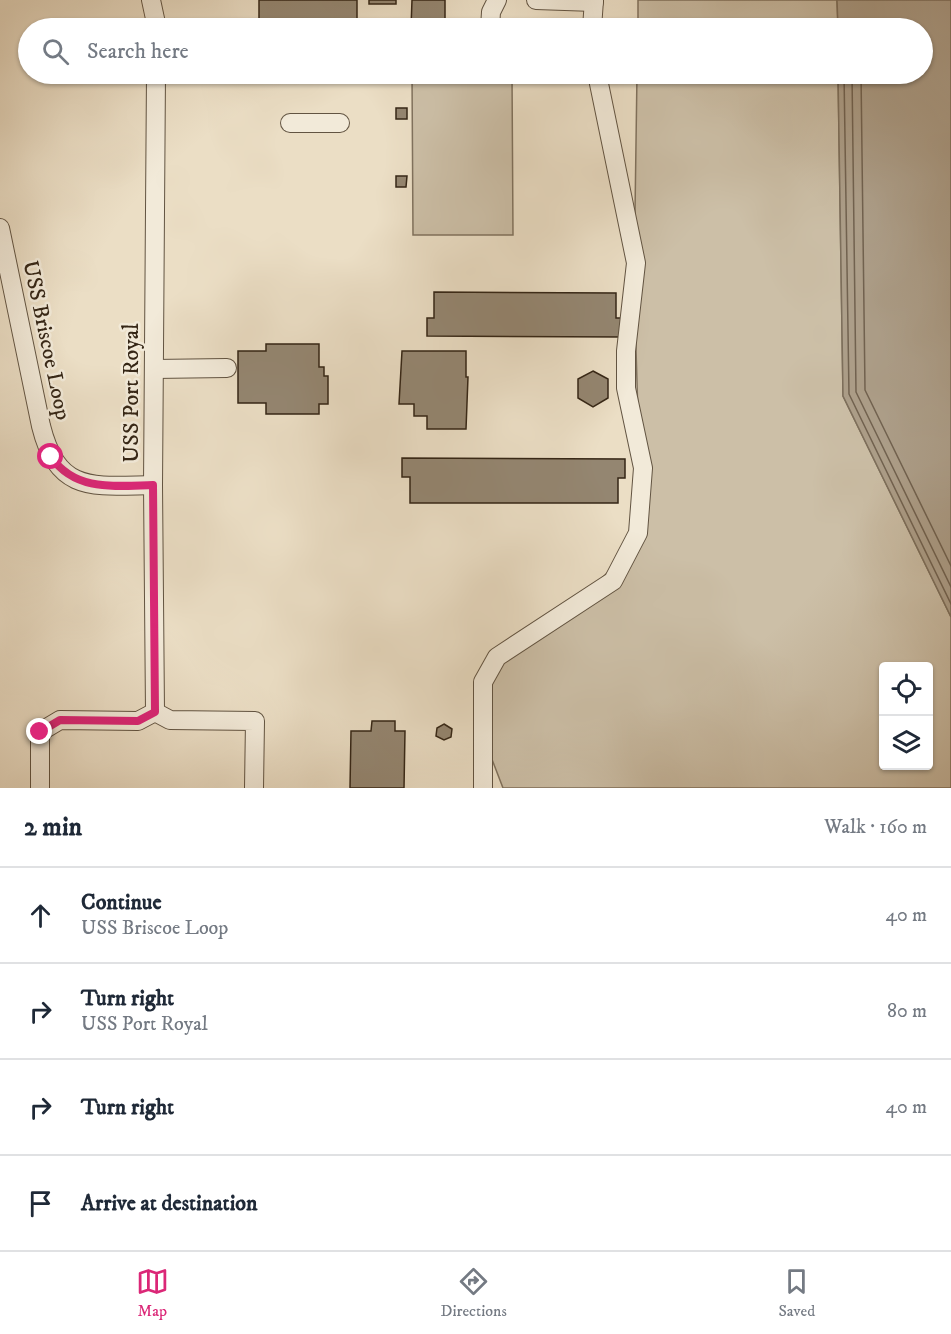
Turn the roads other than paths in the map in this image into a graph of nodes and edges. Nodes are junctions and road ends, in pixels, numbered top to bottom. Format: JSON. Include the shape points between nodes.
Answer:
{"nodes":[{"id":1,"x":151,"y":0,"type":"edge"},
{"id":2,"x":497,"y":0,"type":"edge"},
{"id":3,"x":536,"y":0,"type":"edge"},
{"id":4,"x":594,"y":1,"type":"edge"},
{"id":5,"x":155,"y":18,"type":"edge"},
{"id":6,"x":491,"y":18,"type":"edge"},
{"id":7,"x":593,"y":18,"type":"edge"},
{"id":8,"x":156,"y":84,"type":"edge"},
{"id":9,"x":599,"y":84,"type":"edge"},
{"id":10,"x":290,"y":123,"type":"dead end"},
{"id":11,"x":340,"y":123,"type":"dead end"},
{"id":12,"x":0,"y":228,"type":"edge"},
{"id":13,"x":228,"y":368,"type":"dead end"},
{"id":14,"x":154,"y":369,"type":"junction"},
{"id":15,"x":153,"y":485,"type":"junction"},
{"id":16,"x":155,"y":712,"type":"junction"},
{"id":17,"x":40,"y":788,"type":"edge"},
{"id":18,"x":254,"y":788,"type":"edge"},
{"id":19,"x":483,"y":788,"type":"edge"}],
"edges":[{"from":1,"to":5,"type":"street"},
{"from":2,"to":6,"type":"street"},
{"from":3,"to":4,"type":"street"},
{"from":4,"to":7,"type":"street"},
{"from":8,"to":14,"type":"street","name":"USS Port Royal"},
{"from":9,"to":19,"type":"street","via":[[636,263],[626,388],[643,468],[638,533],[613,581],[497,657],[483,682]]},
{"from":10,"to":11,"type":"street"},
{"from":12,"to":15,"type":"street","name":"USS Briscoe Loop","via":[[41,426],[51,457],[68,476],[84,483]]},
{"from":13,"to":14,"type":"street"},
{"from":14,"to":15,"type":"street","name":"USS Port Royal"},
{"from":15,"to":16,"type":"street","name":"USS Port Royal"},
{"from":16,"to":17,"type":"street","via":[[138,721],[60,720],[40,732]]},
{"from":16,"to":18,"type":"street","via":[[170,720],[255,721]]}]}
